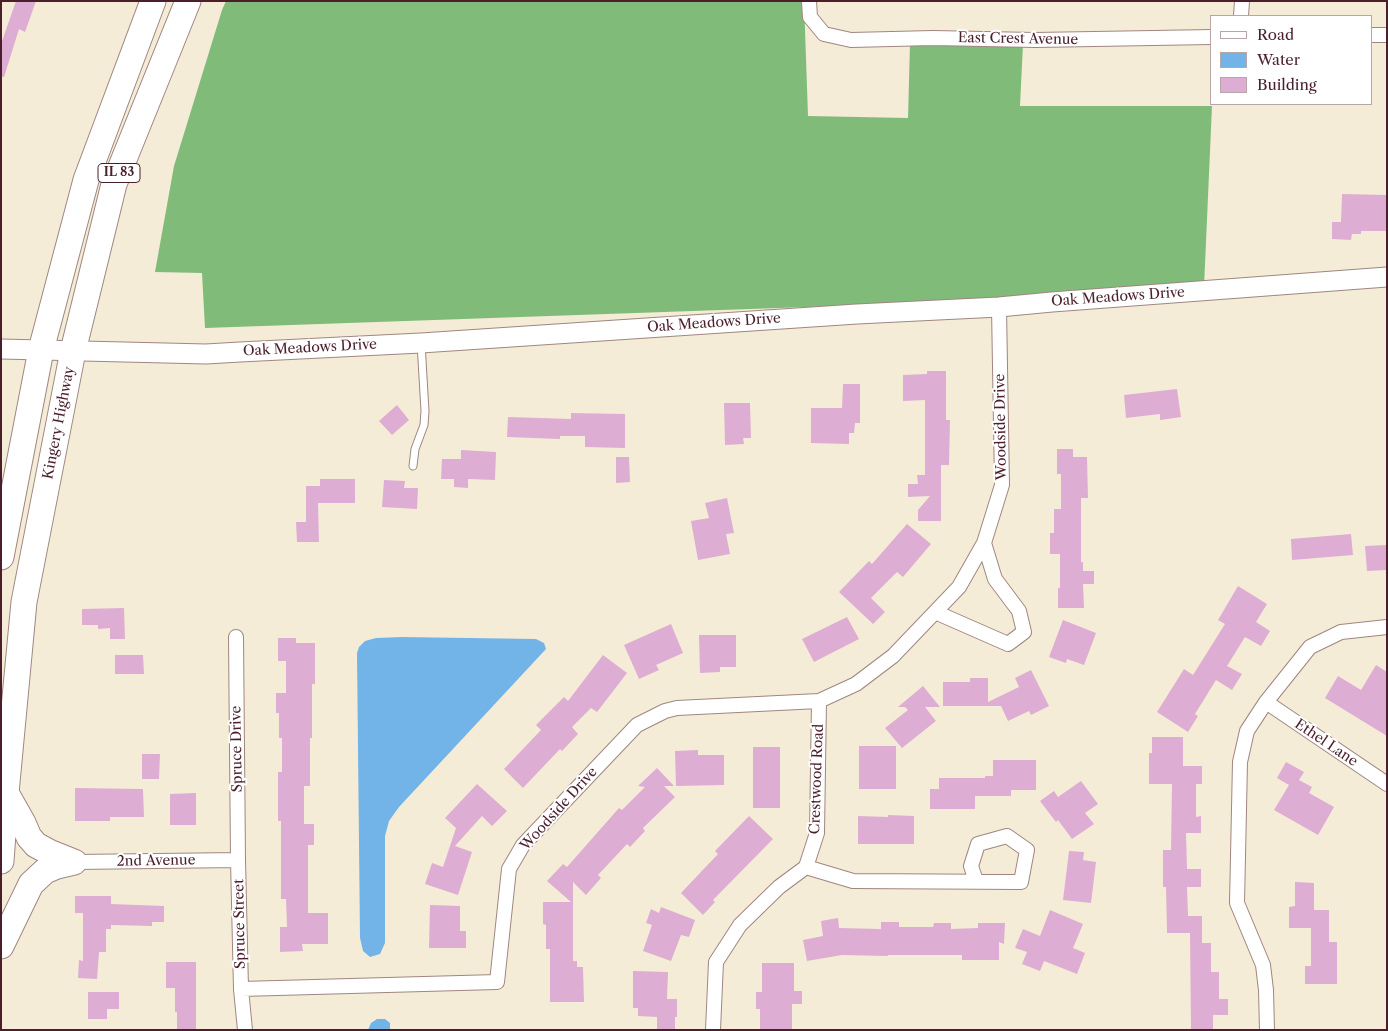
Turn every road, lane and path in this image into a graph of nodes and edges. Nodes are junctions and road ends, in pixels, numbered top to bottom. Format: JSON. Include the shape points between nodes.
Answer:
{"nodes":[{"id":1,"x":153,"y":1,"type":"edge"},
{"id":2,"x":188,"y":1,"type":"edge"},
{"id":3,"x":809,"y":1,"type":"edge"},
{"id":4,"x":1242,"y":1,"type":"edge"},
{"id":5,"x":1241,"y":15,"type":"edge"},
{"id":6,"x":1373,"y":35,"type":"edge"},
{"id":7,"x":1387,"y":35,"type":"edge"},
{"id":8,"x":1210,"y":36,"type":"edge"},
{"id":9,"x":1387,"y":277,"type":"edge"},
{"id":10,"x":999,"y":307,"type":"junction"},
{"id":11,"x":421,"y":343,"type":"junction"},
{"id":12,"x":1,"y":349,"type":"edge"},
{"id":13,"x":41,"y":350,"type":"junction"},
{"id":14,"x":73,"y":352,"type":"junction"},
{"id":15,"x":413,"y":466,"type":"dead end"},
{"id":16,"x":984,"y":543,"type":"junction"},
{"id":17,"x":1,"y":557,"type":"edge"},
{"id":18,"x":935,"y":612,"type":"junction"},
{"id":19,"x":1387,"y":627,"type":"edge"},
{"id":20,"x":236,"y":638,"type":"dead end"},
{"id":21,"x":819,"y":701,"type":"junction"},
{"id":22,"x":1266,"y":702,"type":"junction"},
{"id":23,"x":1387,"y":784,"type":"edge"},
{"id":24,"x":6,"y":793,"type":"junction"},
{"id":25,"x":238,"y":860,"type":"junction"},
{"id":26,"x":1,"y":861,"type":"edge"},
{"id":27,"x":74,"y":862,"type":"junction"},
{"id":28,"x":806,"y":867,"type":"junction"},
{"id":29,"x":976,"y":881,"type":"dead end"},
{"id":30,"x":1,"y":946,"type":"edge"},
{"id":31,"x":241,"y":989,"type":"junction"},
{"id":32,"x":245,"y":1030,"type":"edge"},
{"id":33,"x":713,"y":1030,"type":"edge"},
{"id":34,"x":1267,"y":1030,"type":"edge"}],
"edges":[{"from":1,"to":13,"type":"highway","number":"IL 83","via":[[89,170]]},
{"from":2,"to":14,"type":"highway","name":"Kingery Highway","number":"IL 83","via":[[114,184]]},
{"from":3,"to":8,"type":"street","name":"East Crest Avenue","via":[[810,17],[824,34],[851,40]]},
{"from":4,"to":5,"type":"street"},
{"from":6,"to":7,"type":"street"},
{"from":9,"to":10,"type":"street","name":"Oak Meadows Drive"},
{"from":10,"to":11,"type":"street","name":"Oak Meadows Drive"},
{"from":10,"to":16,"type":"street","name":"Woodside Drive","via":[[1002,485]]},
{"from":11,"to":14,"type":"street","name":"Oak Meadows Drive","via":[[206,354]]},
{"from":11,"to":15,"type":"lane","via":[[425,411]]},
{"from":12,"to":13,"type":"street","name":"Oak Meadows Drive"},
{"from":13,"to":14,"type":"street","name":"Oak Meadows Drive"},
{"from":13,"to":17,"type":"highway","number":"IL 83"},
{"from":14,"to":24,"type":"highway","name":"Kingery Highway","number":"IL 83","via":[[24,602]]},
{"from":16,"to":18,"type":"street","name":"Woodside Drive","via":[[959,587]]},
{"from":16,"to":18,"type":"street","via":[[995,579],[1019,611],[1024,632],[1008,644]]},
{"from":18,"to":21,"type":"street","name":"Woodside Drive","via":[[893,656],[856,684]]},
{"from":19,"to":22,"type":"street","via":[[1341,632],[1310,647]]},
{"from":20,"to":25,"type":"street","name":"Spruce Drive"},
{"from":21,"to":28,"type":"street","name":"Crestwood Road","via":[[817,833]]},
{"from":21,"to":31,"type":"street","name":"Woodside Drive","via":[[677,708],[637,725],[523,845],[509,869],[498,982]]},
{"from":22,"to":23,"type":"street","name":"Ethel Lane"},
{"from":22,"to":34,"type":"street","via":[[1247,731],[1240,762],[1237,902],[1263,965]]},
{"from":24,"to":26,"type":"highway","name":"Kingery Highway","number":"IL 83"},
{"from":24,"to":27,"type":"highway","via":[[36,845]]},
{"from":25,"to":27,"type":"street","name":"2nd Avenue"},
{"from":25,"to":31,"type":"street","name":"Spruce Street"},
{"from":27,"to":30,"type":"highway","via":[[45,871],[31,884]]},
{"from":28,"to":29,"type":"street","via":[[853,881]]},
{"from":28,"to":33,"type":"street","via":[[779,887],[740,926],[716,962]]},
{"from":31,"to":32,"type":"street","name":"Spruce Street"}]}
